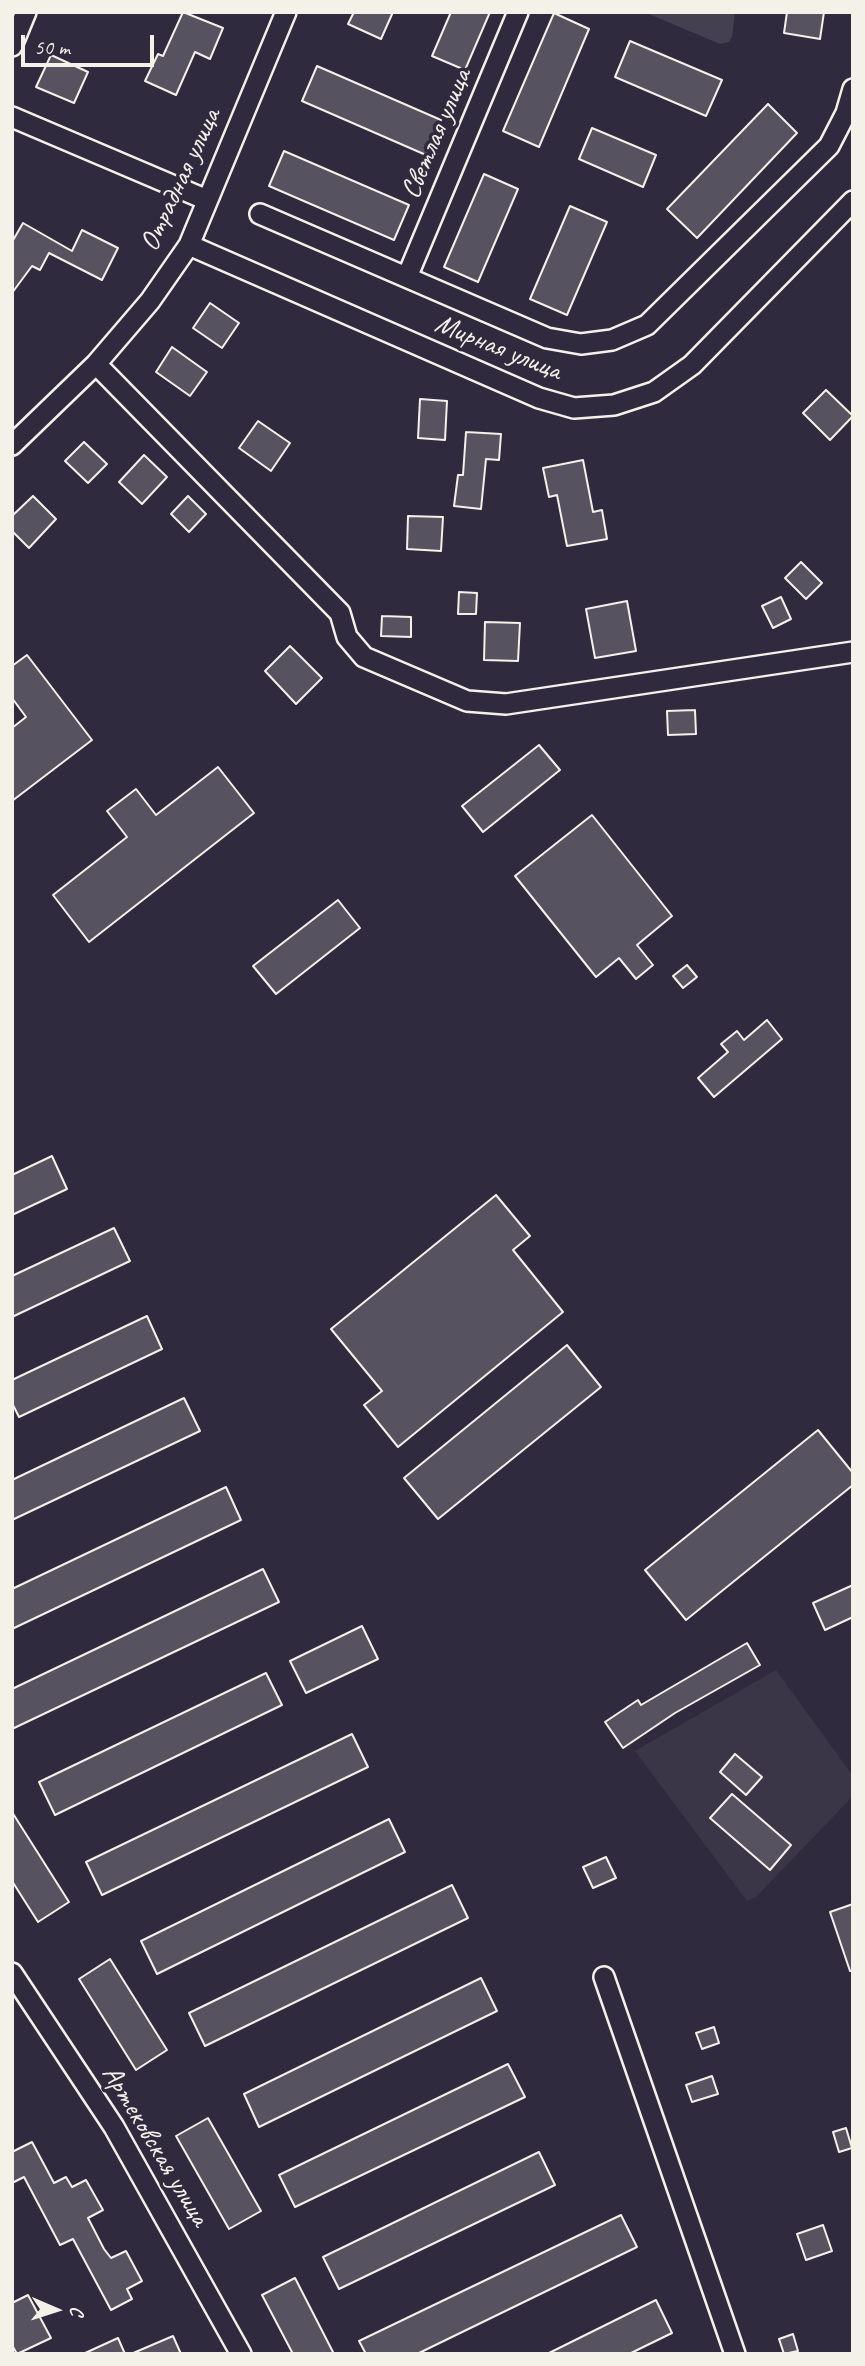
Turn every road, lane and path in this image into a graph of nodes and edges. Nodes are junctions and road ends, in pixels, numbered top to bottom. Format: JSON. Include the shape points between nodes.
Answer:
{"nodes":[{"id":1,"x":26,"y":12,"type":"edge"},
{"id":2,"x":286,"y":12,"type":"edge"},
{"id":3,"x":518,"y":12,"type":"edge"},
{"id":4,"x":12,"y":46,"type":"edge"},
{"id":5,"x":853,"y":89,"type":"edge"},
{"id":6,"x":12,"y":117,"type":"edge"},
{"id":7,"x":207,"y":200,"type":"junction"},
{"id":8,"x":853,"y":201,"type":"edge"},
{"id":9,"x":260,"y":214,"type":"dead end"},
{"id":10,"x":188,"y":245,"type":"junction"},
{"id":11,"x":407,"y":278,"type":"junction"},
{"id":12,"x":96,"y":363,"type":"junction"},
{"id":13,"x":12,"y":445,"type":"edge"},
{"id":14,"x":853,"y":652,"type":"edge"},
{"id":15,"x":12,"y":1972,"type":"edge"},
{"id":16,"x":604,"y":1977,"type":"dead end"},
{"id":17,"x":241,"y":2354,"type":"edge"},
{"id":18,"x":735,"y":2354,"type":"edge"}],
"edges":[{"from":1,"to":4,"type":"street"},
{"from":2,"to":7,"type":"street","name":"Отрадная улица"},
{"from":3,"to":11,"type":"street","name":"Светлая улица"},
{"from":5,"to":11,"type":"street","name":"Мирная улица","via":[[829,146],[647,326],[612,340],[581,344],[547,338]]},
{"from":6,"to":7,"type":"street"},
{"from":7,"to":10,"type":"street","name":"Отрадная улица"},
{"from":8,"to":10,"type":"street","name":"Мирная улица","via":[[692,365],[654,392],[614,405],[574,408],[538,398]]},
{"from":9,"to":11,"type":"street","name":"Мирная улица"},
{"from":10,"to":12,"type":"street","name":"Отрадная улица","via":[[150,301]]},
{"from":12,"to":13,"type":"street","name":"Отрадная улица"},
{"from":12,"to":14,"type":"street","via":[[340,613],[347,637],[364,657],[467,701],[506,704]]},
{"from":15,"to":17,"type":"street","name":"Артековская улица","via":[[114,2127]]},
{"from":16,"to":18,"type":"street"}]}
